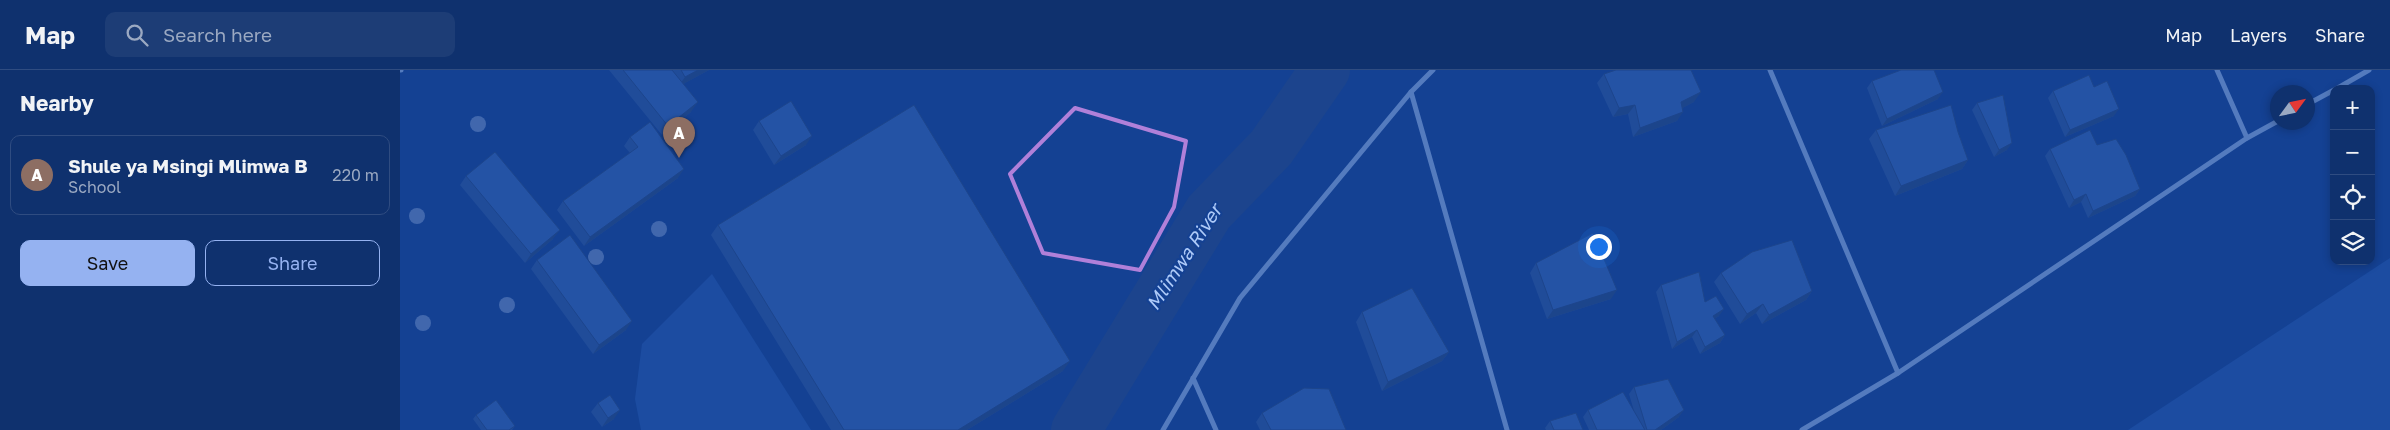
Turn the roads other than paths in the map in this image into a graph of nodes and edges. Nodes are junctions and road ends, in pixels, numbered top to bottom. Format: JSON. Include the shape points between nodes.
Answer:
{"nodes":[{"id":1,"x":1433,"y":70,"type":"edge"},
{"id":2,"x":1770,"y":70,"type":"edge"},
{"id":3,"x":2217,"y":70,"type":"edge"},
{"id":4,"x":2370,"y":70,"type":"edge"},
{"id":5,"x":2342,"y":85,"type":"edge"},
{"id":6,"x":1411,"y":92,"type":"junction"},
{"id":7,"x":2330,"y":92,"type":"edge"},
{"id":8,"x":2315,"y":100,"type":"edge"},
{"id":9,"x":2270,"y":125,"type":"edge"},
{"id":10,"x":2246,"y":138,"type":"junction"},
{"id":11,"x":1898,"y":373,"type":"junction"},
{"id":12,"x":1193,"y":378,"type":"junction"},
{"id":13,"x":1164,"y":430,"type":"edge"},
{"id":14,"x":1216,"y":430,"type":"edge"},
{"id":15,"x":1507,"y":430,"type":"edge"},
{"id":16,"x":1802,"y":430,"type":"edge"}],
"edges":[{"from":1,"to":6,"type":"street"},
{"from":2,"to":11,"type":"street"},
{"from":3,"to":10,"type":"street"},
{"from":4,"to":5,"type":"street"},
{"from":6,"to":12,"type":"street","via":[[1240,298]]},
{"from":6,"to":15,"type":"street"},
{"from":7,"to":8,"type":"street"},
{"from":9,"to":10,"type":"street"},
{"from":10,"to":11,"type":"street"},
{"from":11,"to":16,"type":"street"},
{"from":12,"to":13,"type":"street"},
{"from":12,"to":14,"type":"street"}]}
